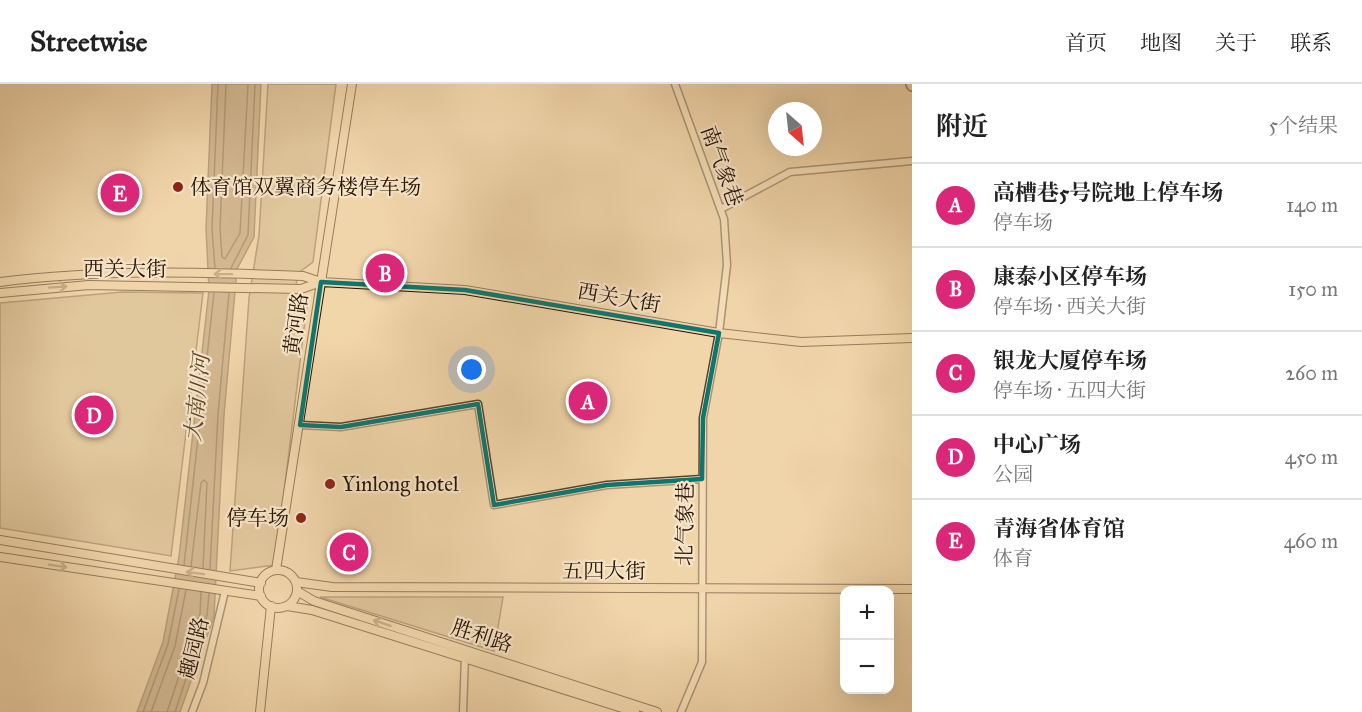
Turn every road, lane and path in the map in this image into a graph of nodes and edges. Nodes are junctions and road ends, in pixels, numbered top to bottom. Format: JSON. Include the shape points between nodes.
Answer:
{"nodes":[{"id":1,"x":352,"y":84,"type":"edge"},
{"id":2,"x":675,"y":84,"type":"edge"},
{"id":3,"x":912,"y":161,"type":"edge"},
{"id":4,"x":721,"y":209,"type":"junction"},
{"id":5,"x":0,"y":282,"type":"edge"},
{"id":6,"x":321,"y":282,"type":"junction"},
{"id":7,"x":0,"y":293,"type":"edge"},
{"id":8,"x":719,"y":333,"type":"junction"},
{"id":9,"x":912,"y":338,"type":"edge"},
{"id":10,"x":300,"y":425,"type":"junction"},
{"id":11,"x":702,"y":479,"type":"junction"},
{"id":12,"x":0,"y":540,"type":"edge"},
{"id":13,"x":0,"y":556,"type":"edge"},
{"id":14,"x":276,"y":570,"type":"junction"},
{"id":15,"x":296,"y":582,"type":"junction"},
{"id":16,"x":261,"y":583,"type":"junction"},
{"id":17,"x":912,"y":589,"type":"edge"},
{"id":18,"x":223,"y":590,"type":"junction"},
{"id":19,"x":701,"y":590,"type":"junction"},
{"id":20,"x":297,"y":591,"type":"junction"},
{"id":21,"x":261,"y":596,"type":"junction"},
{"id":22,"x":271,"y":606,"type":"junction"},
{"id":23,"x":287,"y":606,"type":"junction"},
{"id":24,"x":466,"y":653,"type":"junction"},
{"id":25,"x":192,"y":712,"type":"edge"},
{"id":26,"x":260,"y":712,"type":"edge"},
{"id":27,"x":463,"y":712,"type":"edge"},
{"id":28,"x":635,"y":712,"type":"edge"},
{"id":29,"x":657,"y":712,"type":"edge"},
{"id":30,"x":681,"y":712,"type":"edge"}],
"edges":[{"from":1,"to":6,"type":"main road","name":"黄河路"},
{"from":2,"to":4,"type":"street","name":"南气象巷"},
{"from":3,"to":4,"type":"street","via":[[790,172]]},
{"from":4,"to":8,"type":"street","name":"南气象巷","via":[[727,265]]},
{"from":6,"to":5,"type":"main road","name":"西关大街","one_way":true,"via":[[303,276],[199,273],[71,274]]},
{"from":7,"to":6,"type":"main road","name":"西关大街","one_way":true,"via":[[89,285],[301,289]]},
{"from":6,"to":8,"type":"main road","name":"西关大街","via":[[465,290]]},
{"from":6,"to":10,"type":"main road","name":"黄河路"},
{"from":8,"to":9,"type":"main road","name":"西关大街","via":[[801,342]]},
{"from":8,"to":11,"type":"street","name":"北气象巷","via":[[703,418]]},
{"from":10,"to":11,"type":"street","via":[[341,428],[478,404],[494,505],[607,484]]},
{"from":10,"to":14,"type":"main road","name":"黄河路"},
{"from":11,"to":19,"type":"street","name":"北气象巷"},
{"from":16,"to":12,"type":"main road","one_way":true},
{"from":13,"to":18,"type":"main road","one_way":true},
{"from":14,"to":15,"type":"main road","via":[[285,571]]},
{"from":14,"to":16,"type":"main road"},
{"from":15,"to":19,"type":"main road","name":"五四大街","via":[[332,587]]},
{"from":15,"to":20,"type":"main road"},
{"from":16,"to":21,"type":"main road"},
{"from":17,"to":19,"type":"main road","name":"五四大街"},
{"from":18,"to":21,"type":"main road"},
{"from":18,"to":25,"type":"street","name":"趣园路"},
{"from":19,"to":30,"type":"street","name":"北气象巷","via":[[702,662]]},
{"from":20,"to":23,"type":"main road"},
{"from":24,"to":20,"type":"main road","name":"胜利路","one_way":true,"via":[[314,601]]},
{"from":21,"to":22,"type":"main road"},
{"from":22,"to":23,"type":"main road"},
{"from":22,"to":26,"type":"main road"},
{"from":23,"to":24,"type":"main road","name":"胜利路"},
{"from":24,"to":27,"type":"street"},
{"from":24,"to":28,"type":"main road","name":"胜利路"},
{"from":24,"to":29,"type":"main road","name":"胜利路"}]}
